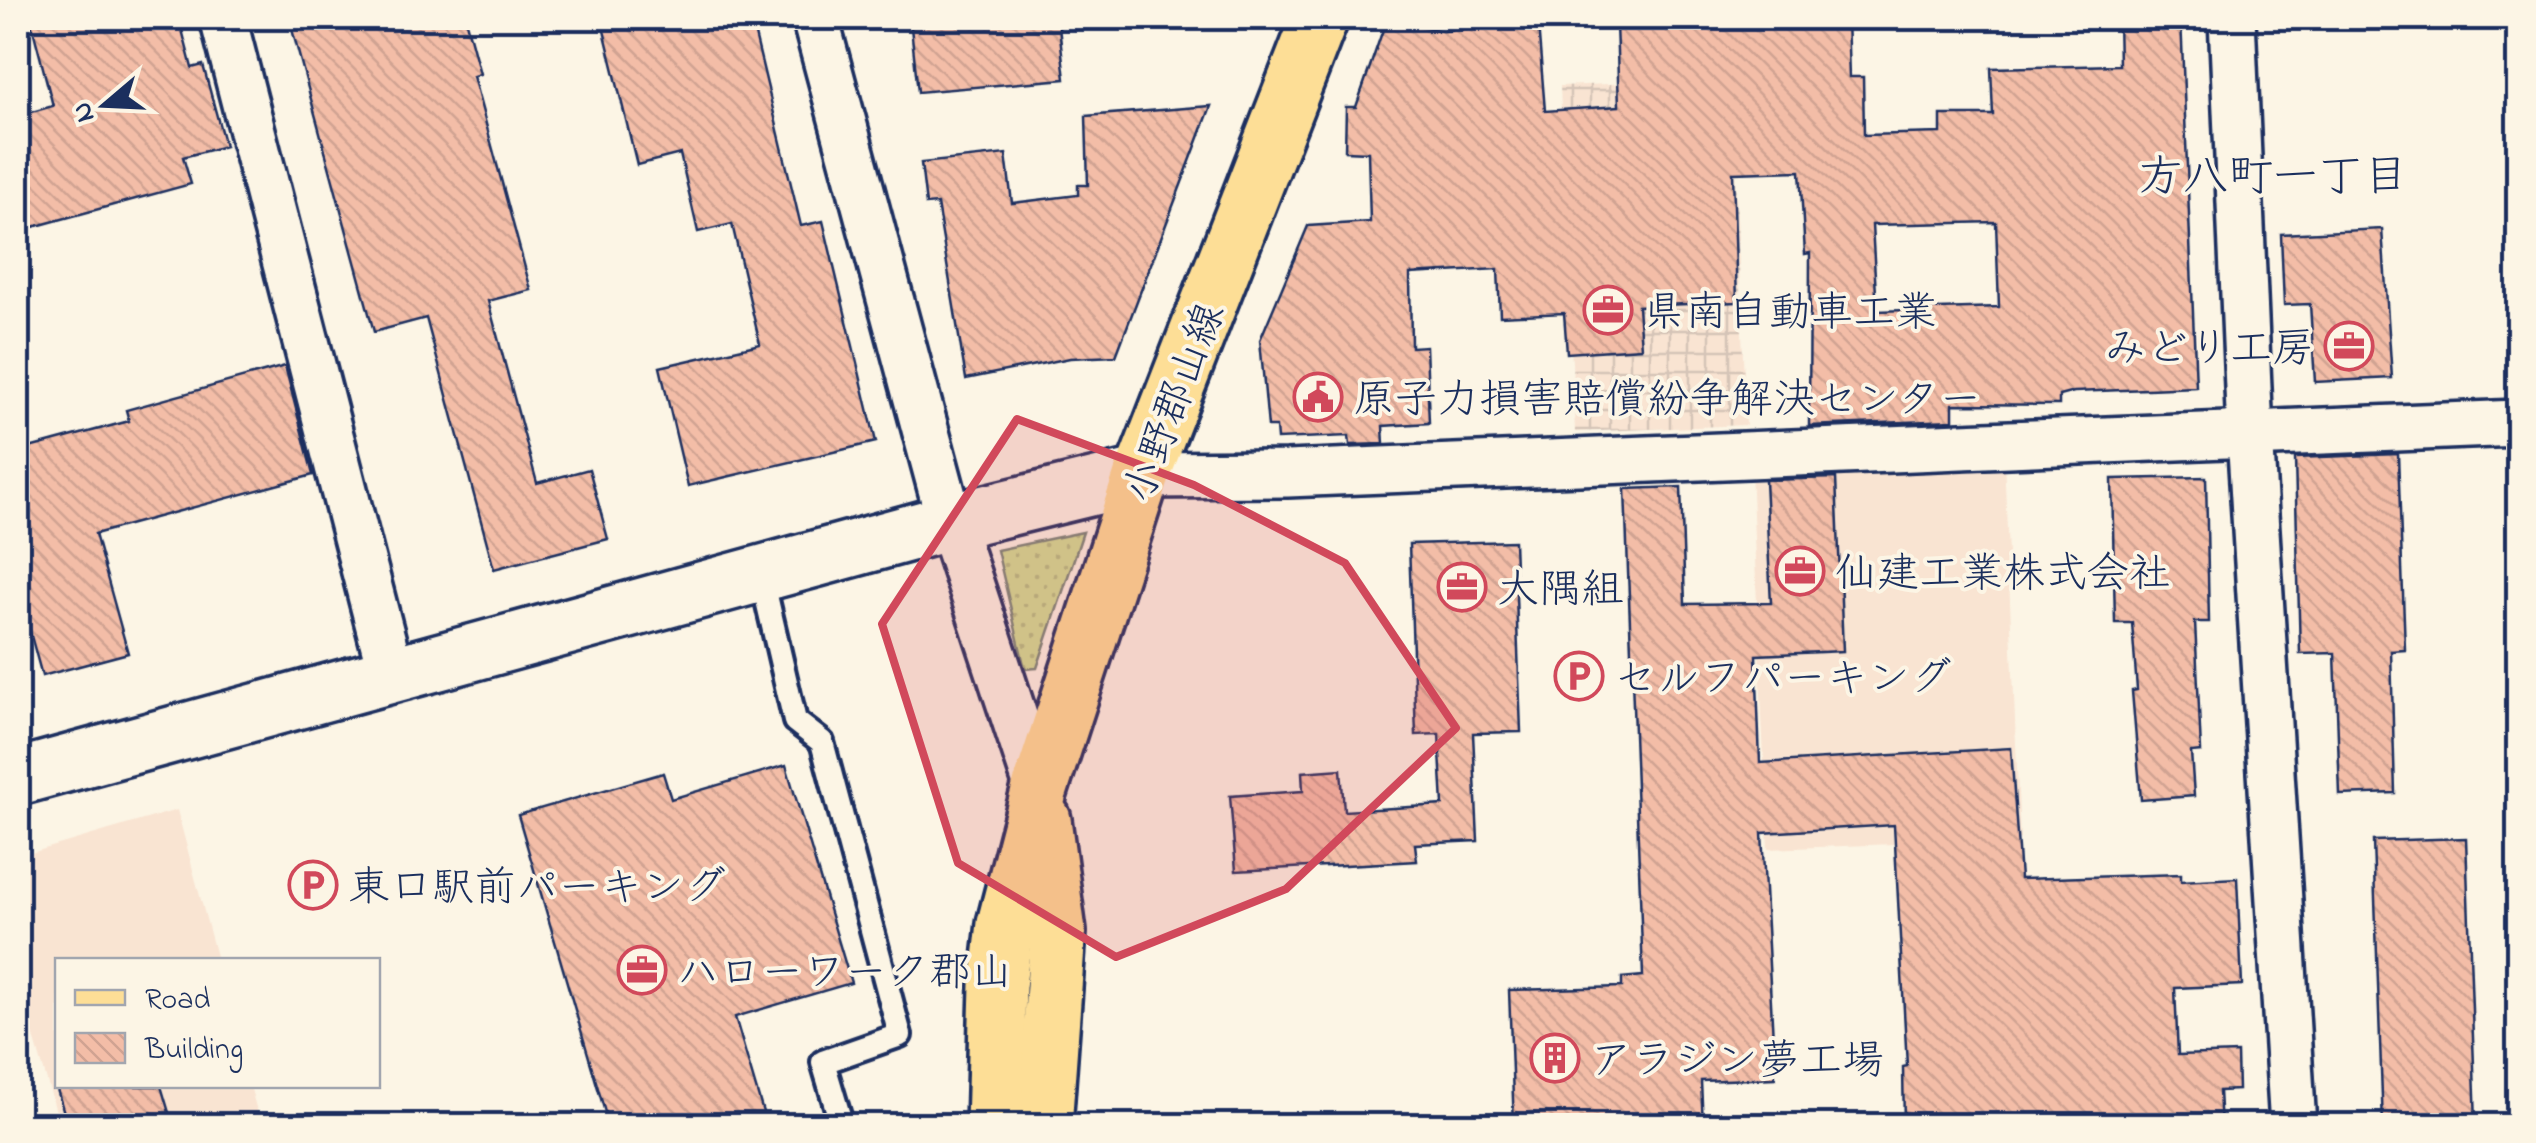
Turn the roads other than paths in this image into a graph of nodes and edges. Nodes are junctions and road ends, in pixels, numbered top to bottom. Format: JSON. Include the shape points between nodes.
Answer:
{"nodes":[{"id":1,"x":223,"y":18,"type":"edge"},
{"id":2,"x":815,"y":18,"type":"edge"},
{"id":3,"x":1320,"y":18,"type":"edge"},
{"id":4,"x":2232,"y":18,"type":"edge"},
{"id":5,"x":2518,"y":422,"type":"edge"},
{"id":6,"x":2250,"y":434,"type":"junction"},
{"id":7,"x":1142,"y":475,"type":"junction"},
{"id":8,"x":950,"y":522,"type":"junction"},
{"id":9,"x":762,"y":574,"type":"junction"},
{"id":10,"x":392,"y":677,"type":"junction"},
{"id":11,"x":18,"y":777,"type":"edge"},
{"id":12,"x":1039,"y":792,"type":"junction"},
{"id":13,"x":842,"y":1126,"type":"edge"},
{"id":14,"x":994,"y":1126,"type":"edge"},
{"id":15,"x":1044,"y":1126,"type":"edge"},
{"id":16,"x":2293,"y":1126,"type":"edge"}],
"edges":[{"from":1,"to":10,"type":"street"},
{"from":2,"to":8,"type":"street"},
{"from":3,"to":7,"type":"main road","name":"小野郡山線"},
{"from":4,"to":6,"type":"street"},
{"from":5,"to":6,"type":"street"},
{"from":6,"to":7,"type":"street"},
{"from":6,"to":16,"type":"street"},
{"from":7,"to":8,"type":"street"},
{"from":7,"to":12,"type":"main road","name":"小野郡山線"},
{"from":8,"to":9,"type":"street"},
{"from":8,"to":12,"type":"street"},
{"from":9,"to":10,"type":"street"},
{"from":9,"to":13,"type":"lane","via":[[796,721],[822,742],[900,1035],[823,1062]]},
{"from":10,"to":11,"type":"street"},
{"from":12,"to":14,"type":"main road","name":"小野郡山線","via":[[1006,924]]},
{"from":12,"to":15,"type":"main road","name":"小野郡山線","via":[[1058,932]]}]}
